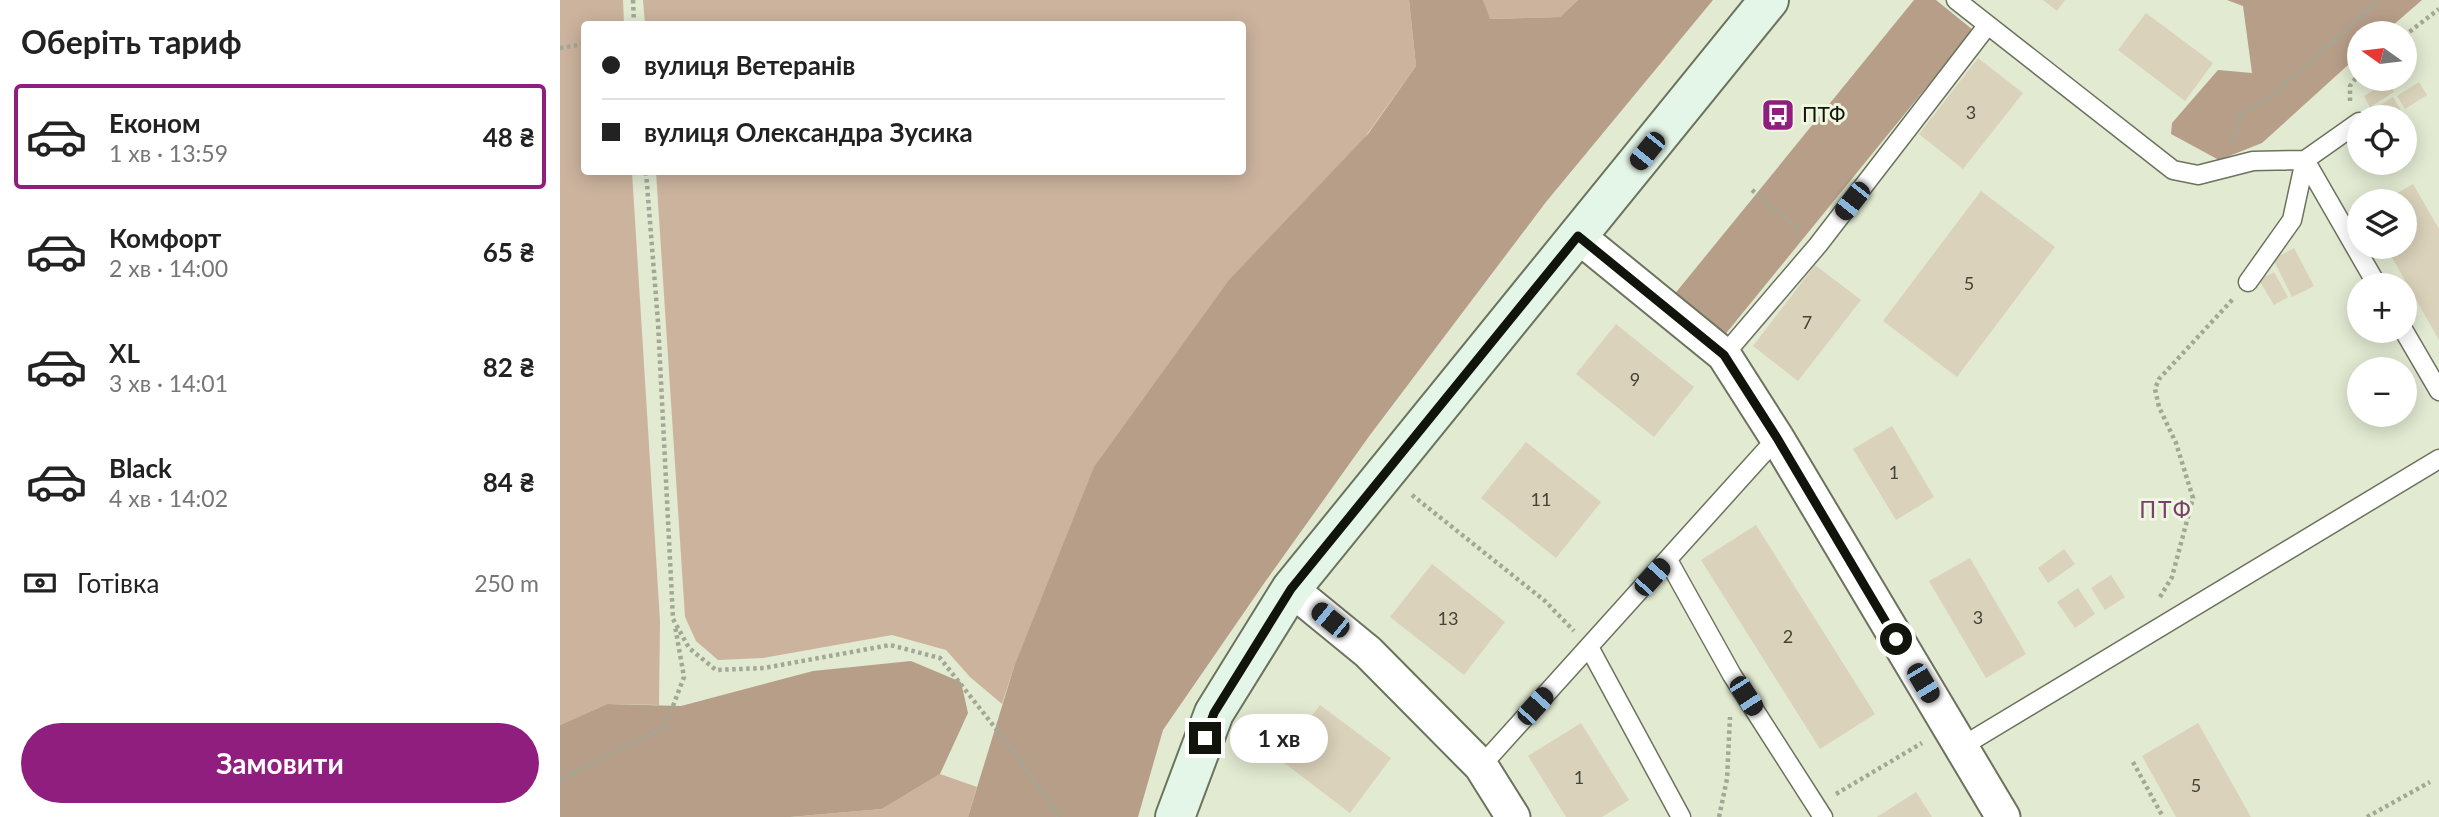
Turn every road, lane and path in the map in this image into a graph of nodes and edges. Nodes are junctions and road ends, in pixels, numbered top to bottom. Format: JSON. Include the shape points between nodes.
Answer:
{"nodes":[{"id":1,"x":633,"y":0,"type":"edge"},
{"id":2,"x":1769,"y":0,"type":"edge"},
{"id":3,"x":1956,"y":0,"type":"edge"},
{"id":4,"x":2379,"y":0,"type":"edge"},
{"id":5,"x":2439,"y":9,"type":"edge"},
{"id":6,"x":634,"y":21,"type":"edge"},
{"id":7,"x":1987,"y":26,"type":"junction"},
{"id":8,"x":2417,"y":26,"type":"edge"},
{"id":9,"x":581,"y":44,"type":"edge"},
{"id":10,"x":560,"y":48,"type":"edge"},
{"id":11,"x":2347,"y":124,"type":"edge"},
{"id":12,"x":2305,"y":160,"type":"junction"},
{"id":13,"x":2235,"y":164,"type":"junction"},
{"id":14,"x":646,"y":175,"type":"edge"},
{"id":15,"x":1752,"y":190,"type":"dead end"},
{"id":16,"x":1578,"y":236,"type":"junction"},
{"id":17,"x":1818,"y":245,"type":"junction"},
{"id":18,"x":2371,"y":273,"type":"edge"},
{"id":19,"x":2248,"y":282,"type":"joint"},
{"id":20,"x":2411,"y":343,"type":"edge"},
{"id":21,"x":1724,"y":355,"type":"junction"},
{"id":22,"x":2439,"y":391,"type":"edge"},
{"id":23,"x":1777,"y":438,"type":"junction"},
{"id":24,"x":2439,"y":459,"type":"edge"},
{"id":25,"x":1385,"y":474,"type":"junction"},
{"id":26,"x":1668,"y":559,"type":"junction"},
{"id":27,"x":1291,"y":589,"type":"junction"},
{"id":28,"x":673,"y":619,"type":"junction"},
{"id":29,"x":2152,"y":633,"type":"junction"},
{"id":30,"x":1589,"y":647,"type":"junction"},
{"id":31,"x":1732,"y":675,"type":"junction"},
{"id":32,"x":1955,"y":737,"type":"junction"},
{"id":33,"x":2133,"y":762,"type":"dead end"},
{"id":34,"x":1480,"y":766,"type":"junction"},
{"id":35,"x":560,"y":780,"type":"edge"},
{"id":36,"x":2430,"y":782,"type":"dead end"},
{"id":37,"x":1820,"y":811,"type":"edge"},
{"id":38,"x":1059,"y":817,"type":"edge"},
{"id":39,"x":1175,"y":817,"type":"edge"},
{"id":40,"x":1514,"y":817,"type":"edge"},
{"id":41,"x":1681,"y":817,"type":"edge"},
{"id":42,"x":1719,"y":817,"type":"edge"},
{"id":43,"x":2003,"y":817,"type":"edge"},
{"id":44,"x":2163,"y":817,"type":"edge"},
{"id":45,"x":2367,"y":817,"type":"edge"}],
"edges":[{"from":1,"to":6,"type":"path"},
{"from":2,"to":16,"type":"main road"},
{"from":3,"to":7,"type":"lane"},
{"from":4,"to":13,"type":"path","via":[[2277,92],[2241,115],[2232,144]]},
{"from":5,"to":8,"type":"path"},
{"from":7,"to":13,"type":"lane","via":[[2173,170],[2198,174]]},
{"from":7,"to":17,"type":"lane"},
{"from":9,"to":10,"type":"path"},
{"from":11,"to":12,"type":"lane"},
{"from":12,"to":13,"type":"lane"},
{"from":12,"to":18,"type":"lane"},
{"from":12,"to":19,"type":"lane","via":[[2292,220]]},
{"from":14,"to":28,"type":"path"},
{"from":15,"to":17,"type":"path"},
{"from":16,"to":21,"type":"street"},
{"from":16,"to":25,"type":"main road"},
{"from":17,"to":21,"type":"lane"},
{"from":19,"to":29,"type":"path","via":[[2159,379],[2155,389],[2193,498],[2172,577],[2155,606]]},
{"from":20,"to":22,"type":"lane"},
{"from":21,"to":23,"type":"street"},
{"from":23,"to":26,"type":"lane"},
{"from":23,"to":32,"type":"street"},
{"from":24,"to":29,"type":"lane"},
{"from":25,"to":27,"type":"main road"},
{"from":25,"to":30,"type":"path","via":[[1545,601]]},
{"from":26,"to":30,"type":"lane"},
{"from":26,"to":31,"type":"lane"},
{"from":27,"to":34,"type":"street","via":[[1368,652]]},
{"from":27,"to":39,"type":"main road","via":[[1214,713]]},
{"from":28,"to":35,"type":"path","via":[[684,677],[665,727]]},
{"from":28,"to":38,"type":"path","via":[[689,648],[716,670],[764,668],[890,645],[940,658]]},
{"from":29,"to":32,"type":"lane"},
{"from":30,"to":34,"type":"lane"},
{"from":30,"to":41,"type":"lane"},
{"from":31,"to":37,"type":"lane"},
{"from":31,"to":42,"type":"path","via":[[1727,779]]},
{"from":32,"to":37,"type":"path"},
{"from":32,"to":43,"type":"street"},
{"from":33,"to":44,"type":"path"},
{"from":34,"to":40,"type":"street"},
{"from":36,"to":45,"type":"path"}]}
